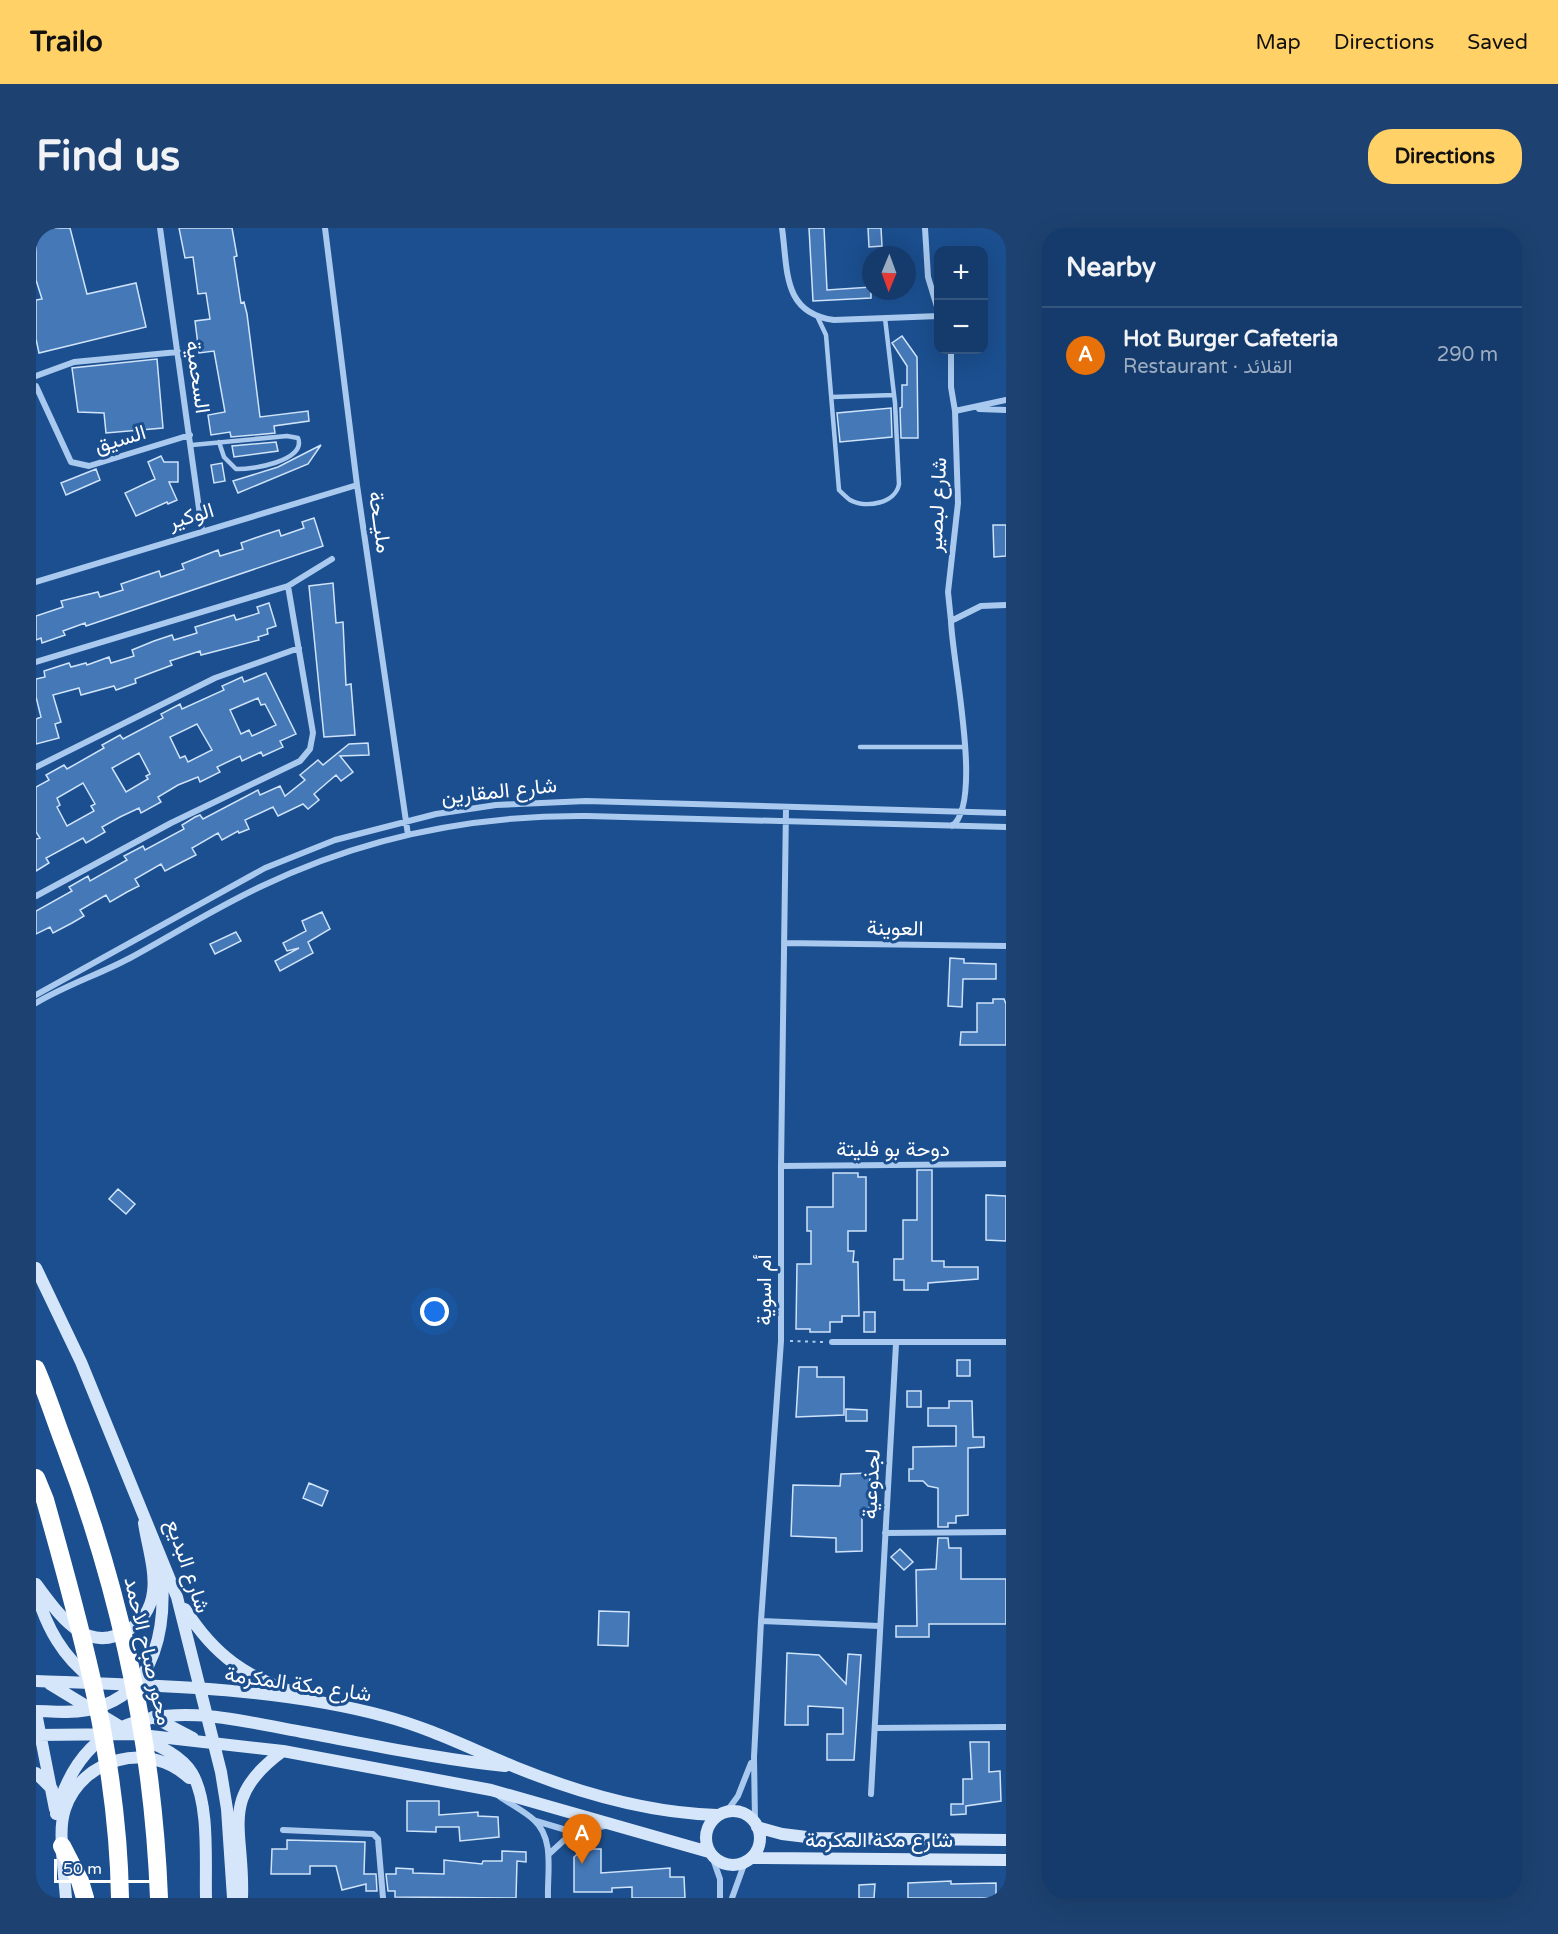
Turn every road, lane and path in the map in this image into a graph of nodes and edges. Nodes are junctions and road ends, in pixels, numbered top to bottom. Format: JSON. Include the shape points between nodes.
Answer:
{"nodes":[{"id":1,"x":160,"y":228,"type":"edge"},
{"id":2,"x":325,"y":228,"type":"edge"},
{"id":3,"x":782,"y":228,"type":"edge"},
{"id":4,"x":925,"y":228,"type":"edge"},
{"id":5,"x":935,"y":300,"type":"edge"},
{"id":6,"x":934,"y":315,"type":"edge"},
{"id":7,"x":818,"y":318,"type":"junction"},
{"id":8,"x":885,"y":318,"type":"junction"},
{"id":9,"x":178,"y":352,"type":"junction"},
{"id":10,"x":951,"y":354,"type":"edge"},
{"id":11,"x":36,"y":376,"type":"edge"},
{"id":12,"x":36,"y":386,"type":"edge"},
{"id":13,"x":894,"y":394,"type":"junction"},
{"id":14,"x":832,"y":397,"type":"junction"},
{"id":15,"x":1006,"y":400,"type":"edge"},
{"id":16,"x":976,"y":408,"type":"junction"},
{"id":17,"x":1006,"y":410,"type":"edge"},
{"id":18,"x":955,"y":411,"type":"junction"},
{"id":19,"x":189,"y":435,"type":"junction"},
{"id":20,"x":219,"y":442,"type":"junction"},
{"id":21,"x":192,"y":445,"type":"junction"},
{"id":22,"x":357,"y":484,"type":"junction"},
{"id":23,"x":202,"y":530,"type":"junction"},
{"id":24,"x":332,"y":559,"type":"dead end"},
{"id":25,"x":36,"y":582,"type":"edge"},
{"id":26,"x":288,"y":586,"type":"junction"},
{"id":27,"x":1006,"y":605,"type":"edge"},
{"id":28,"x":951,"y":621,"type":"junction"},
{"id":29,"x":299,"y":648,"type":"junction"},
{"id":30,"x":36,"y":662,"type":"edge"},
{"id":31,"x":860,"y":747,"type":"dead end"},
{"id":32,"x":965,"y":747,"type":"junction"},
{"id":33,"x":36,"y":767,"type":"edge"},
{"id":34,"x":786,"y":808,"type":"junction"},
{"id":35,"x":962,"y":812,"type":"junction"},
{"id":36,"x":1006,"y":813,"type":"edge"},
{"id":37,"x":407,"y":820,"type":"junction"},
{"id":38,"x":786,"y":822,"type":"junction"},
{"id":39,"x":952,"y":826,"type":"junction"},
{"id":40,"x":1006,"y":827,"type":"edge"},
{"id":41,"x":408,"y":835,"type":"junction"},
{"id":42,"x":36,"y":896,"type":"edge"},
{"id":43,"x":784,"y":943,"type":"junction"},
{"id":44,"x":1006,"y":946,"type":"edge"},
{"id":45,"x":36,"y":995,"type":"edge"},
{"id":46,"x":36,"y":1003,"type":"edge"},
{"id":47,"x":1006,"y":1164,"type":"edge"},
{"id":48,"x":780,"y":1166,"type":"junction"},
{"id":49,"x":36,"y":1268,"type":"edge"},
{"id":50,"x":781,"y":1341,"type":"junction"},
{"id":51,"x":832,"y":1342,"type":"joint"},
{"id":52,"x":1006,"y":1342,"type":"edge"},
{"id":53,"x":896,"y":1344,"type":"junction"},
{"id":54,"x":36,"y":1369,"type":"edge"},
{"id":55,"x":36,"y":1478,"type":"edge"},
{"id":56,"x":141,"y":1504,"type":"junction"},
{"id":57,"x":1006,"y":1532,"type":"edge"},
{"id":58,"x":885,"y":1533,"type":"junction"},
{"id":59,"x":159,"y":1546,"type":"junction"},
{"id":60,"x":36,"y":1584,"type":"edge"},
{"id":61,"x":36,"y":1592,"type":"edge"},
{"id":62,"x":177,"y":1597,"type":"junction"},
{"id":63,"x":761,"y":1621,"type":"junction"},
{"id":64,"x":879,"y":1626,"type":"junction"},
{"id":65,"x":40,"y":1681,"type":"edge"},
{"id":66,"x":99,"y":1684,"type":"junction"},
{"id":67,"x":133,"y":1685,"type":"junction"},
{"id":68,"x":200,"y":1690,"type":"junction"},
{"id":69,"x":119,"y":1698,"type":"junction"},
{"id":70,"x":345,"y":1706,"type":"junction"},
{"id":71,"x":92,"y":1709,"type":"junction"},
{"id":72,"x":36,"y":1712,"type":"edge"},
{"id":73,"x":154,"y":1717,"type":"junction"},
{"id":74,"x":207,"y":1717,"type":"junction"},
{"id":75,"x":120,"y":1727,"type":"junction"},
{"id":76,"x":1006,"y":1727,"type":"edge"},
{"id":77,"x":876,"y":1728,"type":"junction"},
{"id":78,"x":133,"y":1734,"type":"junction"},
{"id":79,"x":39,"y":1735,"type":"edge"},
{"id":80,"x":105,"y":1736,"type":"junction"},
{"id":81,"x":200,"y":1741,"type":"junction"},
{"id":82,"x":213,"y":1742,"type":"junction"},
{"id":83,"x":283,"y":1751,"type":"junction"},
{"id":84,"x":753,"y":1756,"type":"junction"},
{"id":85,"x":515,"y":1767,"type":"junction"},
{"id":86,"x":36,"y":1773,"type":"edge"},
{"id":87,"x":196,"y":1785,"type":"junction"},
{"id":88,"x":52,"y":1789,"type":"junction"},
{"id":89,"x":491,"y":1790,"type":"junction"},
{"id":90,"x":871,"y":1794,"type":"dead end"},
{"id":91,"x":722,"y":1813,"type":"junction"},
{"id":92,"x":56,"y":1814,"type":"junction"},
{"id":93,"x":536,"y":1821,"type":"junction"},
{"id":94,"x":612,"y":1824,"type":"junction"},
{"id":95,"x":756,"y":1824,"type":"junction"},
{"id":96,"x":284,"y":1830,"type":"dead end"},
{"id":97,"x":573,"y":1832,"type":"junction"},
{"id":98,"x":1006,"y":1840,"type":"edge"},
{"id":99,"x":62,"y":1845,"type":"junction"},
{"id":100,"x":549,"y":1854,"type":"junction"},
{"id":101,"x":711,"y":1854,"type":"junction"},
{"id":102,"x":748,"y":1860,"type":"junction"},
{"id":103,"x":1006,"y":1860,"type":"edge"},
{"id":104,"x":66,"y":1898,"type":"edge"},
{"id":105,"x":85,"y":1898,"type":"edge"},
{"id":106,"x":120,"y":1898,"type":"edge"},
{"id":107,"x":159,"y":1898,"type":"edge"},
{"id":108,"x":206,"y":1898,"type":"edge"},
{"id":109,"x":233,"y":1898,"type":"edge"},
{"id":110,"x":242,"y":1898,"type":"edge"},
{"id":111,"x":383,"y":1898,"type":"edge"},
{"id":112,"x":548,"y":1898,"type":"edge"},
{"id":113,"x":720,"y":1898,"type":"edge"},
{"id":114,"x":732,"y":1898,"type":"edge"}],
"edges":[{"from":1,"to":9,"type":"street","name":"السحمية"},
{"from":2,"to":22,"type":"street","name":"مليــحة"},
{"from":3,"to":7,"type":"street","via":[[792,293],[797,304]]},
{"from":4,"to":5,"type":"street","via":[[928,278]]},
{"from":6,"to":8,"type":"street"},
{"from":7,"to":8,"type":"street"},
{"from":7,"to":14,"type":"lane","via":[[826,335]]},
{"from":8,"to":13,"type":"lane"},
{"from":9,"to":11,"type":"street","via":[[74,362]]},
{"from":9,"to":19,"type":"street","name":"السحمية"},
{"from":10,"to":18,"type":"street","name":"شارع لبصير"},
{"from":12,"to":19,"type":"street","name":"السيق","via":[[71,462],[79,466]]},
{"from":13,"to":14,"type":"lane"},
{"from":13,"to":14,"type":"lane","via":[[897,493],[890,499],[859,504],[839,490]]},
{"from":15,"to":16,"type":"street"},
{"from":16,"to":17,"type":"street"},
{"from":16,"to":18,"type":"street"},
{"from":18,"to":28,"type":"street","name":"شارع لبصير","via":[[958,503],[948,592]]},
{"from":19,"to":21,"type":"street","name":"السحمية"},
{"from":20,"to":20,"type":"lane","via":[[293,436],[300,446],[286,458],[236,469],[224,457]]},
{"from":20,"to":21,"type":"lane"},
{"from":21,"to":23,"type":"street","name":"السحمية"},
{"from":22,"to":23,"type":"street","name":"الوكير"},
{"from":22,"to":37,"type":"street","name":"مليــحة"},
{"from":23,"to":25,"type":"street","name":"الوكير"},
{"from":24,"to":26,"type":"street"},
{"from":26,"to":29,"type":"street"},
{"from":26,"to":30,"type":"street"},
{"from":27,"to":28,"type":"street","via":[[981,606]]},
{"from":28,"to":32,"type":"street","name":"شارع لبصير"},
{"from":29,"to":33,"type":"street","via":[[215,678]]},
{"from":29,"to":42,"type":"street","via":[[313,733],[310,749],[300,761],[171,823]]},
{"from":31,"to":32,"type":"lane"},
{"from":32,"to":35,"type":"street","name":"شارع لبصير"},
{"from":34,"to":35,"type":"street","name":"شارع المقارين"},
{"from":34,"to":37,"type":"street","name":"شارع المقارين","via":[[556,801],[496,805]]},
{"from":34,"to":38,"type":"street","name":"أم اسوية"},
{"from":35,"to":36,"type":"street","name":"شارع المقارين"},
{"from":35,"to":39,"type":"street"},
{"from":37,"to":41,"type":"street","name":"مليــحة"},
{"from":37,"to":45,"type":"street","name":"شارع المقارين","via":[[335,840],[265,868]]},
{"from":38,"to":39,"type":"street","name":"شارع المقارين"},
{"from":38,"to":41,"type":"street","name":"شارع المقارين","via":[[555,816],[470,823]]},
{"from":38,"to":43,"type":"street","name":"أم اسوية"},
{"from":39,"to":40,"type":"street","name":"شارع المقارين"},
{"from":41,"to":46,"type":"street","name":"شارع المقارين","via":[[342,853],[270,882],[124,962]]},
{"from":43,"to":44,"type":"street","name":"العوينة"},
{"from":43,"to":48,"type":"street","name":"أم اسوية"},
{"from":47,"to":48,"type":"street","name":"دوحة بو فليتة"},
{"from":48,"to":50,"type":"street","name":"أم اسوية"},
{"from":49,"to":56,"type":"main road","name":"شارع البديع"},
{"from":50,"to":51,"type":"path"},
{"from":50,"to":63,"type":"street","name":"أم اسوية"},
{"from":51,"to":53,"type":"street"},
{"from":52,"to":53,"type":"street"},
{"from":53,"to":58,"type":"street","name":"لجذوعية"},
{"from":54,"to":107,"type":"highway","name":"محور صباح الاحمد","via":[[84,1494],[133,1676],[146,1750]]},
{"from":55,"to":106,"type":"highway","via":[[97,1694],[117,1826]]},
{"from":56,"to":59,"type":"main road","name":"شارع البديع"},
{"from":56,"to":60,"type":"main road","via":[[153,1591],[148,1610],[136,1625],[120,1635],[101,1638],[82,1633],[66,1622]]},
{"from":57,"to":58,"type":"street"},
{"from":58,"to":64,"type":"street","name":"لجذوعية"},
{"from":59,"to":62,"type":"main road","name":"شارع البديع"},
{"from":59,"to":67,"type":"main road","via":[[163,1624],[151,1659]]},
{"from":61,"to":66,"type":"main road","via":[[63,1651]]},
{"from":62,"to":68,"type":"main road","name":"شارع البديع"},
{"from":62,"to":70,"type":"main road","via":[[210,1646],[225,1659],[285,1690]]},
{"from":63,"to":64,"type":"street"},
{"from":63,"to":84,"type":"street","name":"أم اسوية"},
{"from":64,"to":77,"type":"street","name":"لجذوعية"},
{"from":65,"to":66,"type":"main road","name":"شارع مكة المكرمة"},
{"from":65,"to":71,"type":"main road"},
{"from":66,"to":67,"type":"main road","name":"شارع مكة المكرمة"},
{"from":66,"to":69,"type":"main road"},
{"from":67,"to":68,"type":"main road","name":"شارع مكة المكرمة"},
{"from":67,"to":69,"type":"main road"},
{"from":68,"to":70,"type":"main road","name":"شارع مكة المكرمة"},
{"from":68,"to":74,"type":"main road","name":"شارع البديع"},
{"from":69,"to":71,"type":"main road"},
{"from":69,"to":73,"type":"main road"},
{"from":70,"to":85,"type":"main road","name":"شارع مكة المكرمة","via":[[450,1737]]},
{"from":71,"to":72,"type":"main road"},
{"from":71,"to":75,"type":"main road"},
{"from":72,"to":79,"type":"main road"},
{"from":73,"to":74,"type":"main road"},
{"from":73,"to":75,"type":"main road"},
{"from":73,"to":81,"type":"main road"},
{"from":74,"to":82,"type":"main road","name":"شارع البديع"},
{"from":74,"to":85,"type":"main road"},
{"from":75,"to":78,"type":"main road"},
{"from":75,"to":80,"type":"main road"},
{"from":76,"to":77,"type":"street"},
{"from":77,"to":90,"type":"street","name":"لجذوعية"},
{"from":78,"to":80,"type":"main road"},
{"from":78,"to":81,"type":"main road"},
{"from":78,"to":87,"type":"main road","via":[[181,1761]]},
{"from":79,"to":80,"type":"main road"},
{"from":79,"to":88,"type":"main road"},
{"from":80,"to":92,"type":"main road","via":[[75,1767],[63,1787]]},
{"from":81,"to":82,"type":"main road"},
{"from":82,"to":83,"type":"main road"},
{"from":82,"to":109,"type":"main road","name":"شارع البديع","via":[[227,1809]]},
{"from":83,"to":89,"type":"main road"},
{"from":83,"to":110,"type":"main road","via":[[250,1780],[240,1800]]},
{"from":84,"to":91,"type":"street","name":"أم اسوية","via":[[742,1789]]},
{"from":84,"to":95,"type":"street","name":"أم اسوية"},
{"from":85,"to":91,"type":"main road","name":"شارع مكة المكرمة","via":[[648,1809]]},
{"from":86,"to":88,"type":"main road"},
{"from":87,"to":99,"type":"main road","via":[[168,1763],[150,1758],[132,1757],[97,1768],[72,1793],[61,1827]]},
{"from":87,"to":108,"type":"main road","via":[[202,1803]]},
{"from":88,"to":92,"type":"main road"},
{"from":89,"to":93,"type":"street"},
{"from":89,"to":94,"type":"main road"},
{"from":91,"to":95,"type":"main road","via":[[737,1811]]},
{"from":91,"to":101,"type":"main road","via":[[706,1832]]},
{"from":92,"to":99,"type":"main road"},
{"from":93,"to":97,"type":"street"},
{"from":93,"to":100,"type":"street","via":[[546,1836]]},
{"from":94,"to":97,"type":"street"},
{"from":94,"to":101,"type":"main road"},
{"from":95,"to":98,"type":"main road","name":"شارع مكة المكرمة","via":[[782,1834],[815,1838]]},
{"from":95,"to":102,"type":"main road","via":[[759,1843]]},
{"from":96,"to":111,"type":"street","via":[[373,1834],[378,1839]]},
{"from":97,"to":100,"type":"street"},
{"from":99,"to":104,"type":"main road"},
{"from":99,"to":105,"type":"highway"},
{"from":100,"to":112,"type":"street"},
{"from":101,"to":102,"type":"main road","via":[[728,1864]]},
{"from":101,"to":113,"type":"street","via":[[720,1880]]},
{"from":102,"to":103,"type":"main road","name":"شارع مكة المكرمة"},
{"from":102,"to":114,"type":"street"}]}
